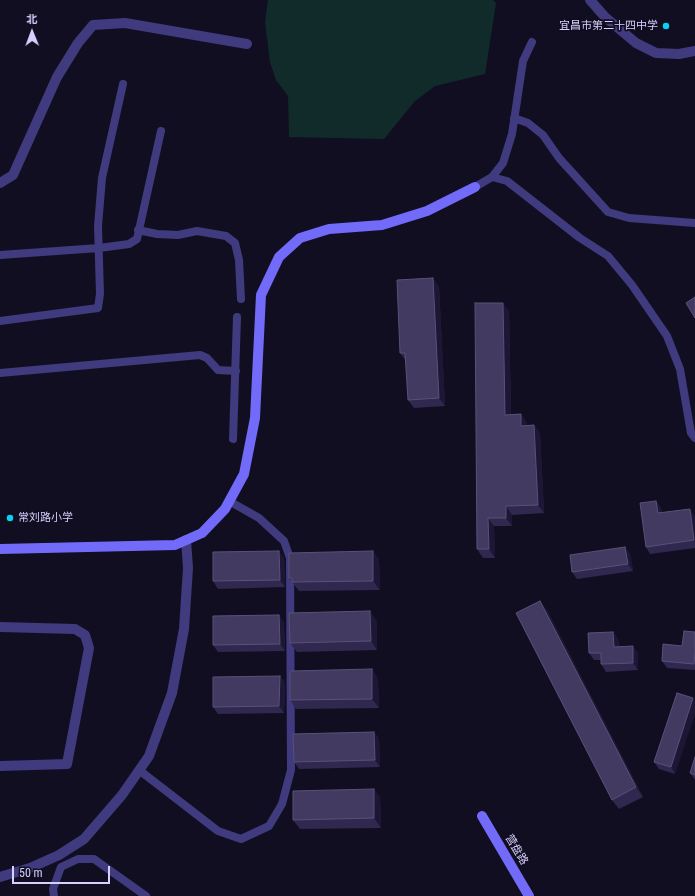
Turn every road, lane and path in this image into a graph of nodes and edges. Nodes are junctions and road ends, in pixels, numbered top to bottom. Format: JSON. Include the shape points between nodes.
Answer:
{"nodes":[{"id":1,"x":590,"y":0,"type":"edge"},
{"id":2,"x":532,"y":42,"type":"dead end"},
{"id":3,"x":248,"y":44,"type":"dead end"},
{"id":4,"x":695,"y":51,"type":"edge"},
{"id":5,"x":123,"y":84,"type":"dead end"},
{"id":6,"x":514,"y":118,"type":"junction"},
{"id":7,"x":161,"y":131,"type":"dead end"},
{"id":8,"x":492,"y":177,"type":"junction"},
{"id":9,"x":0,"y":183,"type":"edge"},
{"id":10,"x":475,"y":187,"type":"joint"},
{"id":11,"x":695,"y":223,"type":"edge"},
{"id":12,"x":138,"y":230,"type":"junction"},
{"id":13,"x":99,"y":248,"type":"junction"},
{"id":14,"x":0,"y":255,"type":"edge"},
{"id":15,"x":241,"y":299,"type":"dead end"},
{"id":16,"x":237,"y":317,"type":"dead end"},
{"id":17,"x":0,"y":321,"type":"edge"},
{"id":18,"x":236,"y":371,"type":"junction"},
{"id":19,"x":0,"y":374,"type":"edge"},
{"id":20,"x":695,"y":438,"type":"edge"},
{"id":21,"x":233,"y":439,"type":"dead end"},
{"id":22,"x":229,"y":501,"type":"junction"},
{"id":23,"x":186,"y":540,"type":"junction"},
{"id":24,"x":0,"y":549,"type":"edge"},
{"id":25,"x":0,"y":627,"type":"edge"},
{"id":26,"x":0,"y":766,"type":"edge"},
{"id":27,"x":139,"y":770,"type":"junction"},
{"id":28,"x":482,"y":816,"type":"dead end"},
{"id":29,"x":0,"y":877,"type":"edge"},
{"id":30,"x":54,"y":896,"type":"edge"},
{"id":31,"x":146,"y":896,"type":"edge"},
{"id":32,"x":529,"y":896,"type":"edge"}],
"edges":[{"from":1,"to":4,"type":"street","via":[[604,16],[636,43],[656,53],[679,54]]},
{"from":2,"to":6,"type":"lane","via":[[523,61]]},
{"from":3,"to":9,"type":"street","via":[[125,23],[93,25],[78,43],[57,77],[14,175]]},
{"from":5,"to":13,"type":"lane","via":[[102,178]]},
{"from":6,"to":8,"type":"lane","via":[[504,163]]},
{"from":6,"to":11,"type":"lane","via":[[528,123],[543,135],[559,158],[608,212],[629,218]]},
{"from":7,"to":12,"type":"lane"},
{"from":8,"to":10,"type":"lane"},
{"from":8,"to":20,"type":"lane","via":[[507,181],[580,238],[608,256],[632,285],[667,336],[680,368],[691,433]]},
{"from":10,"to":22,"type":"street","via":[[428,211],[382,225],[329,229],[300,238],[279,257],[261,295],[255,418],[244,474]]},
{"from":12,"to":13,"type":"lane","via":[[137,239],[129,244]]},
{"from":12,"to":15,"type":"lane","via":[[178,235],[197,231],[226,236],[235,243],[239,260]]},
{"from":13,"to":14,"type":"lane"},
{"from":13,"to":17,"type":"lane","via":[[98,308]]},
{"from":16,"to":18,"type":"lane"},
{"from":18,"to":19,"type":"lane","via":[[218,370],[207,358],[200,355]]},
{"from":18,"to":21,"type":"lane"},
{"from":22,"to":23,"type":"street","via":[[202,534]]},
{"from":22,"to":27,"type":"lane","via":[[259,518],[284,540],[290,558],[290,770],[282,804],[269,826],[241,839],[218,831]]},
{"from":23,"to":24,"type":"street","via":[[174,545]]},
{"from":23,"to":27,"type":"street","via":[[188,568],[184,629],[172,693],[149,756]]},
{"from":25,"to":26,"type":"street","via":[[75,629],[85,635],[89,648],[67,764]]},
{"from":27,"to":29,"type":"street","via":[[84,839],[59,855],[30,868]]},
{"from":28,"to":32,"type":"street","name":"营盘路"},
{"from":30,"to":31,"type":"lane","via":[[53,889],[61,867],[78,859],[94,859]]}]}
